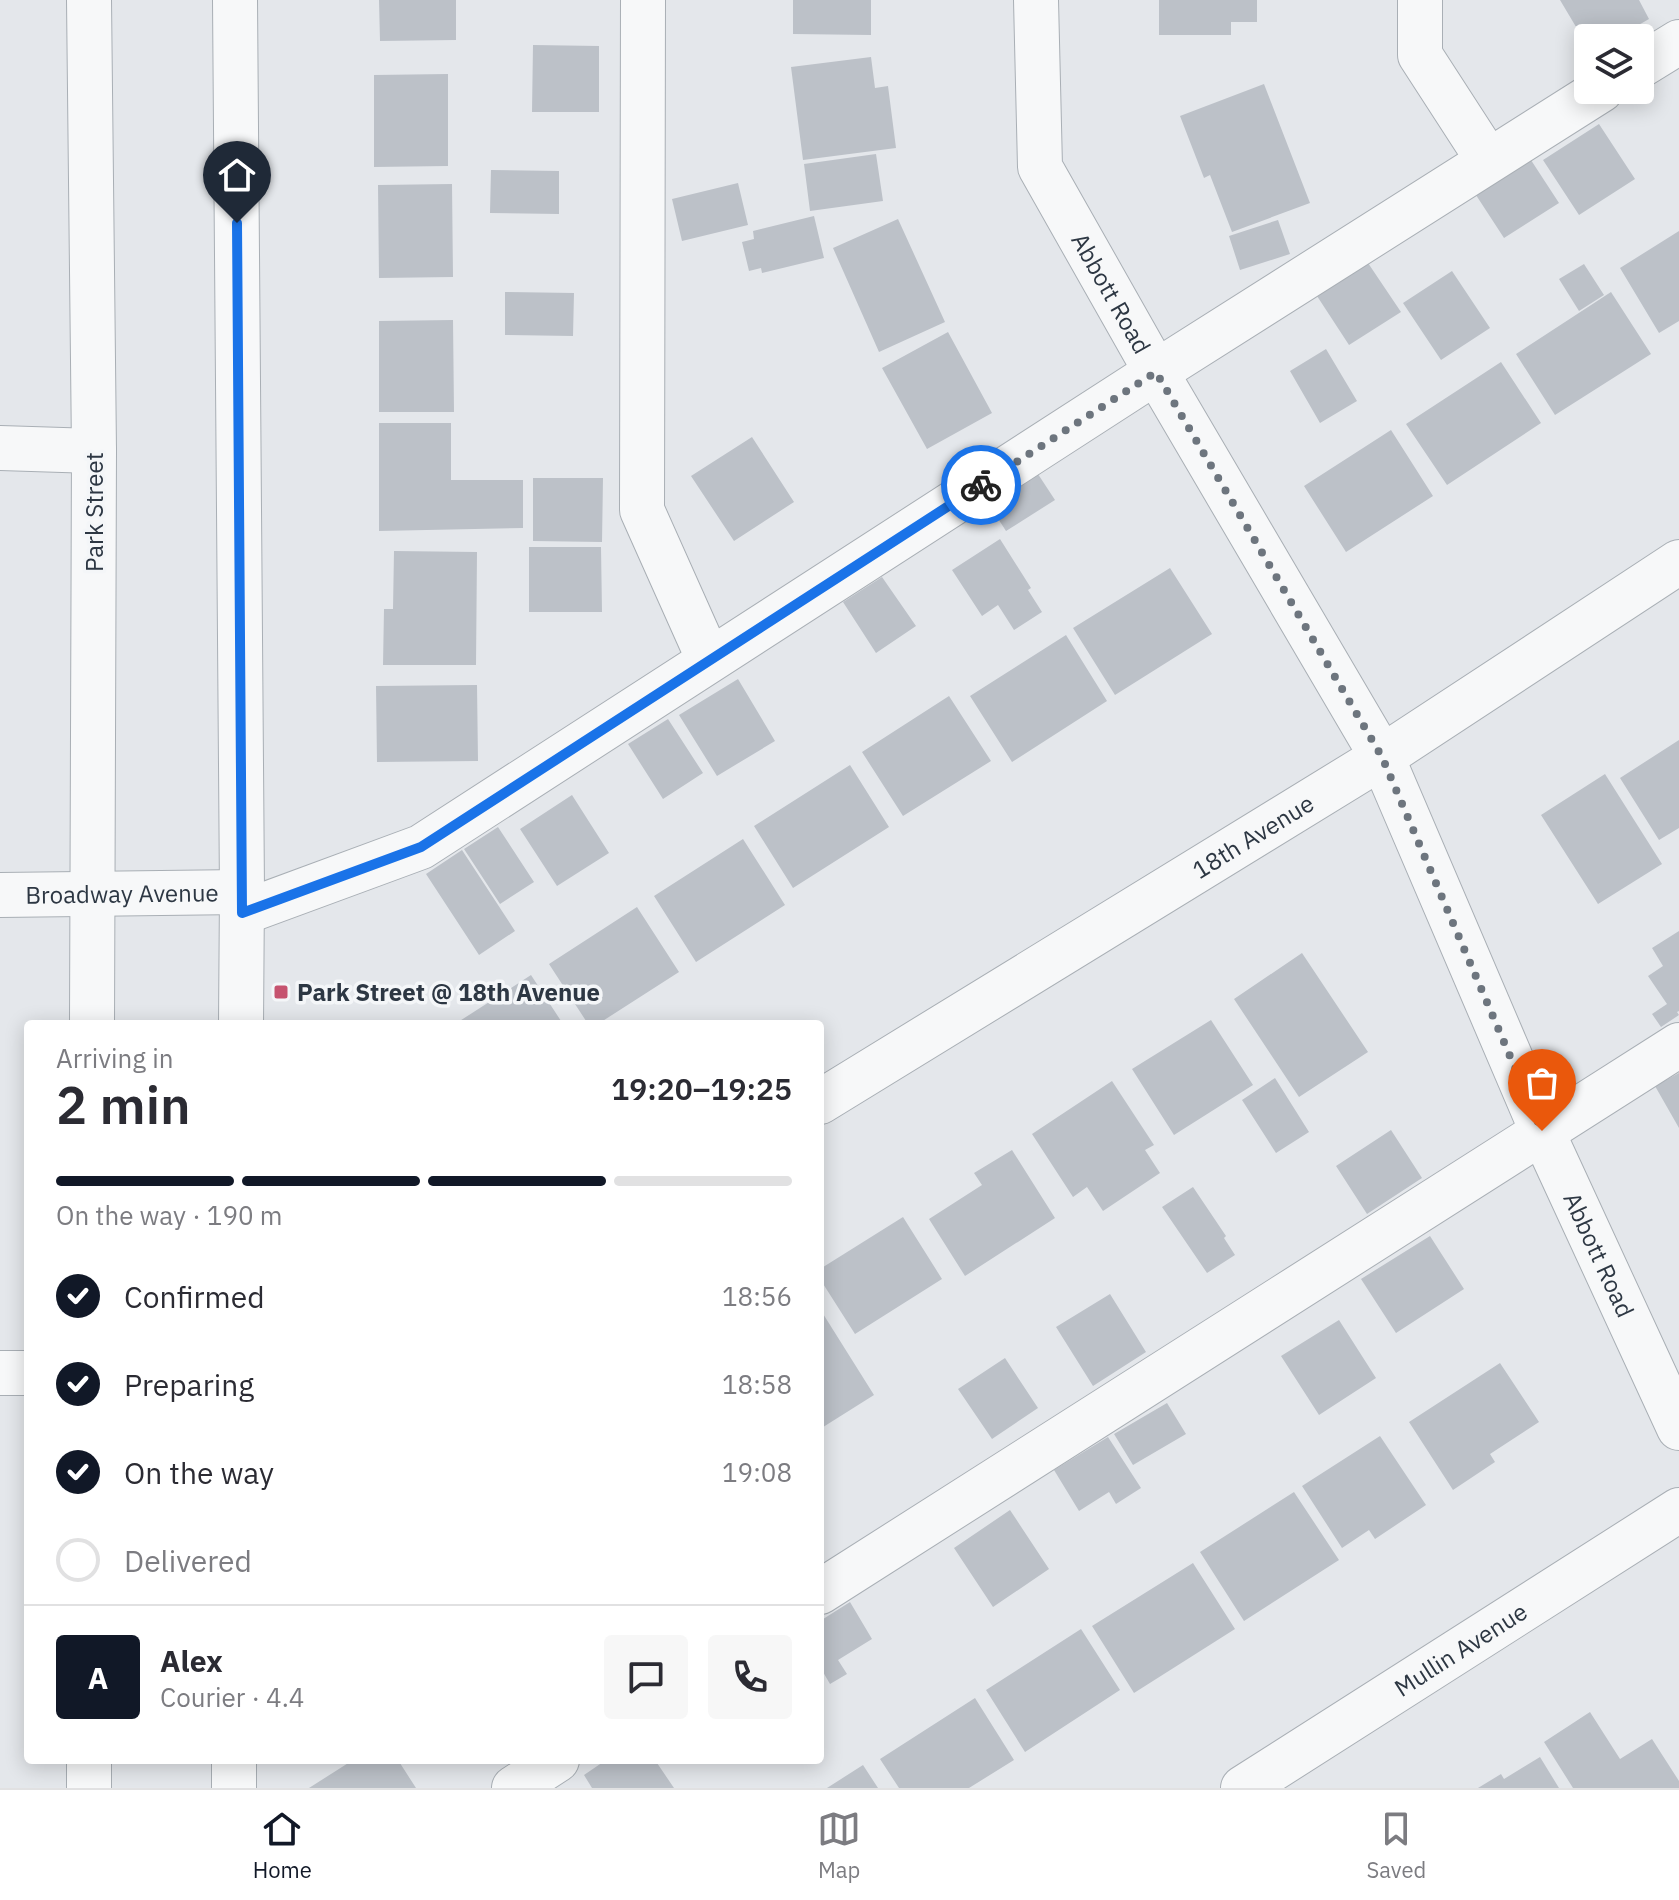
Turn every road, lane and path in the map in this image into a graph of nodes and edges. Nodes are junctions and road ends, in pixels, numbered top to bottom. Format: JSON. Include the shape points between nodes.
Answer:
{"nodes":[{"id":1,"x":89,"y":0,"type":"edge"},
{"id":2,"x":235,"y":0,"type":"edge"},
{"id":3,"x":643,"y":0,"type":"edge"},
{"id":4,"x":1036,"y":0,"type":"edge"},
{"id":5,"x":1420,"y":0,"type":"edge"},
{"id":6,"x":1679,"y":42,"type":"edge"},
{"id":7,"x":1654,"y":57,"type":"edge"},
{"id":8,"x":1578,"y":104,"type":"edge"},
{"id":9,"x":1488,"y":160,"type":"junction"},
{"id":10,"x":1156,"y":372,"type":"junction"},
{"id":11,"x":0,"y":448,"type":"edge"},
{"id":12,"x":94,"y":451,"type":"junction"},
{"id":13,"x":1679,"y":562,"type":"edge"},
{"id":14,"x":709,"y":660,"type":"junction"},
{"id":15,"x":1382,"y":757,"type":"junction"},
{"id":16,"x":92,"y":894,"type":"junction"},
{"id":17,"x":0,"y":895,"type":"edge"},
{"id":18,"x":242,"y":902,"type":"junction"},
{"id":19,"x":92,"y":1020,"type":"edge"},
{"id":20,"x":241,"y":1020,"type":"edge"},
{"id":21,"x":1679,"y":1045,"type":"edge"},
{"id":22,"x":824,"y":1100,"type":"edge"},
{"id":23,"x":1542,"y":1131,"type":"junction"},
{"id":24,"x":0,"y":1373,"type":"edge"},
{"id":25,"x":24,"y":1373,"type":"edge"},
{"id":26,"x":1679,"y":1428,"type":"edge"},
{"id":27,"x":1679,"y":1510,"type":"edge"},
{"id":28,"x":824,"y":1589,"type":"edge"},
{"id":29,"x":89,"y":1764,"type":"edge"},
{"id":30,"x":234,"y":1764,"type":"edge"},
{"id":31,"x":551,"y":1764,"type":"edge"},
{"id":32,"x":89,"y":1788,"type":"edge"},
{"id":33,"x":234,"y":1788,"type":"edge"},
{"id":34,"x":514,"y":1788,"type":"edge"},
{"id":35,"x":1243,"y":1788,"type":"edge"}],
"edges":[{"from":1,"to":12,"type":"street","name":"Park Street"},
{"from":2,"to":18,"type":"street"},
{"from":3,"to":14,"type":"street","via":[[642,510]]},
{"from":4,"to":10,"type":"street","name":"Abbott Road","via":[[1040,167]]},
{"from":5,"to":9,"type":"street","via":[[1420,55]]},
{"from":6,"to":7,"type":"street"},
{"from":8,"to":9,"type":"street","name":"Broadway Avenue"},
{"from":9,"to":10,"type":"street","name":"Broadway Avenue"},
{"from":10,"to":14,"type":"street","name":"Broadway Avenue"},
{"from":10,"to":15,"type":"street","name":"Abbott Road"},
{"from":11,"to":12,"type":"street"},
{"from":12,"to":16,"type":"street","name":"Park Street"},
{"from":13,"to":15,"type":"street","name":"18th Avenue"},
{"from":14,"to":18,"type":"street","name":"Broadway Avenue","via":[[421,847]]},
{"from":15,"to":22,"type":"street","name":"18th Avenue"},
{"from":15,"to":23,"type":"street","name":"Abbott Road"},
{"from":16,"to":17,"type":"street","name":"Broadway Avenue"},
{"from":16,"to":18,"type":"street","name":"Broadway Avenue"},
{"from":16,"to":19,"type":"street","name":"Park Street"},
{"from":18,"to":20,"type":"street"},
{"from":21,"to":23,"type":"street"},
{"from":23,"to":26,"type":"street","name":"Abbott Road"},
{"from":23,"to":28,"type":"street"},
{"from":24,"to":25,"type":"street"},
{"from":27,"to":35,"type":"street","name":"Mullin Avenue"},
{"from":29,"to":32,"type":"street"},
{"from":30,"to":33,"type":"street"},
{"from":31,"to":34,"type":"street"}]}
